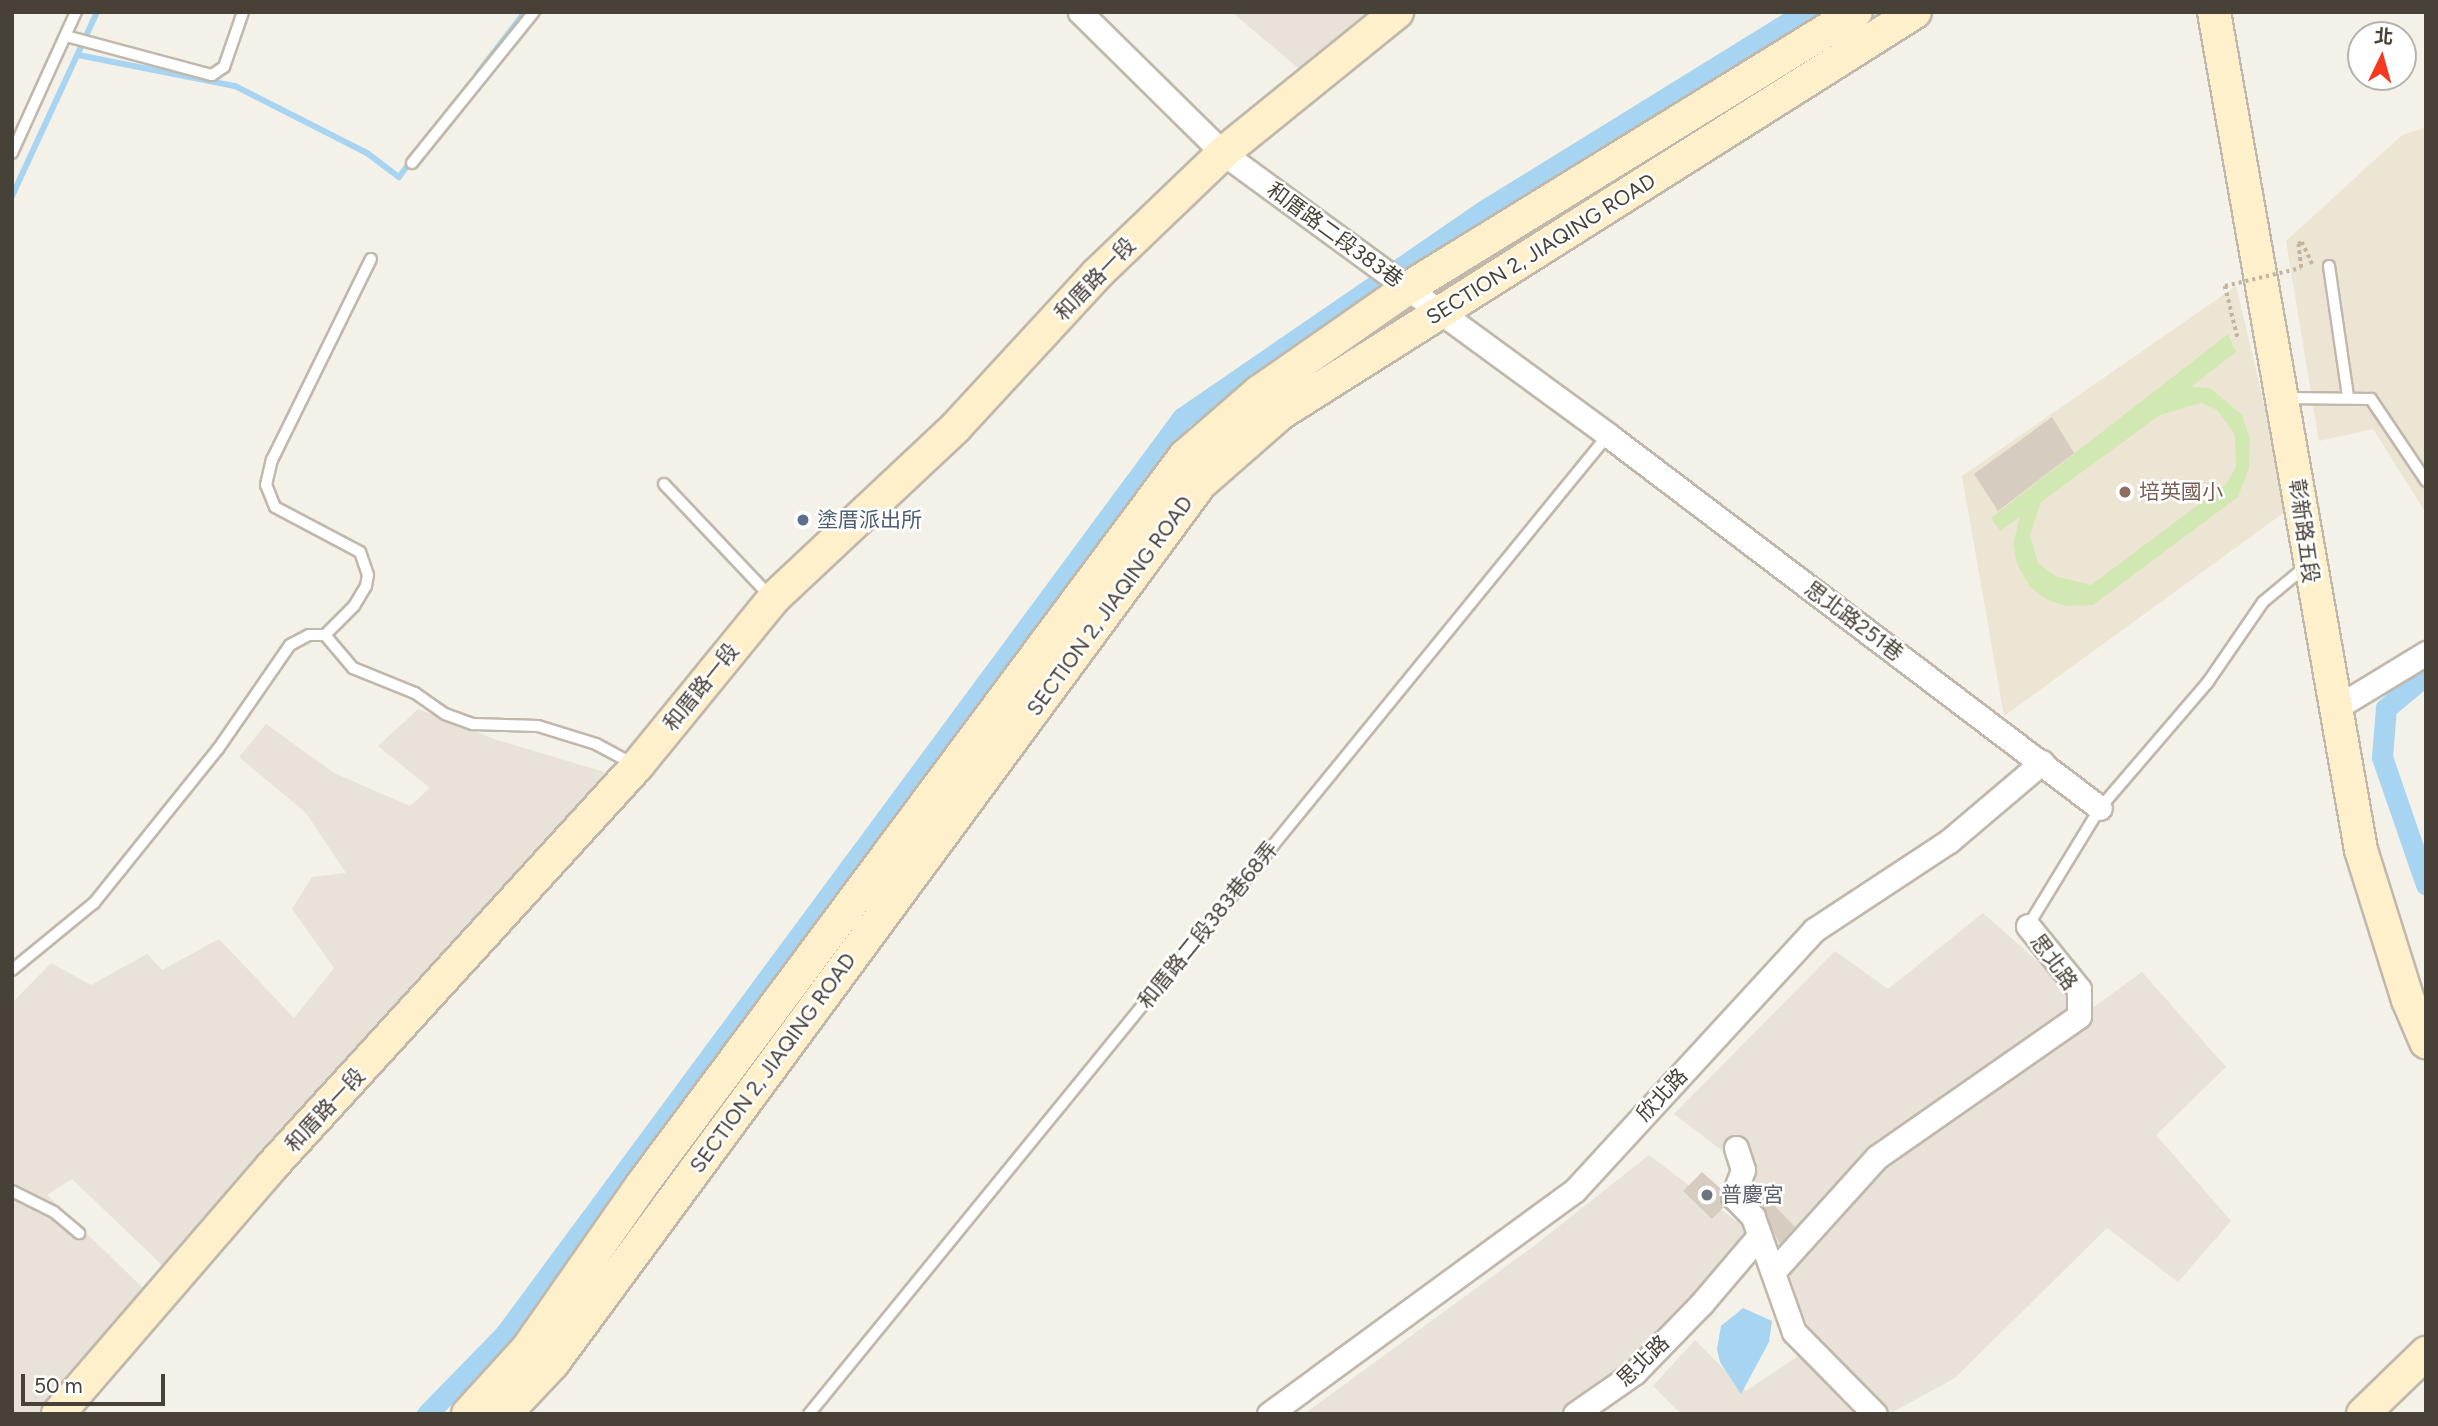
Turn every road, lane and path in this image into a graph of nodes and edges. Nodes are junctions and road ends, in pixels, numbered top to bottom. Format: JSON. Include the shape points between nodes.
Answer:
{"nodes":[{"id":1,"x":76,"y":12,"type":"edge"},
{"id":2,"x":243,"y":12,"type":"edge"},
{"id":3,"x":534,"y":12,"type":"edge"},
{"id":4,"x":1080,"y":12,"type":"edge"},
{"id":5,"x":1397,"y":12,"type":"edge"},
{"id":6,"x":1856,"y":12,"type":"edge"},
{"id":7,"x":1915,"y":12,"type":"edge"},
{"id":8,"x":2214,"y":12,"type":"edge"},
{"id":9,"x":66,"y":36,"type":"junction"},
{"id":10,"x":12,"y":152,"type":"edge"},
{"id":11,"x":1223,"y":153,"type":"junction"},
{"id":12,"x":412,"y":163,"type":"dead end"},
{"id":13,"x":371,"y":259,"type":"dead end"},
{"id":14,"x":2329,"y":266,"type":"dead end"},
{"id":15,"x":2314,"y":268,"type":"dead end"},
{"id":16,"x":1394,"y":278,"type":"junction"},
{"id":17,"x":1441,"y":312,"type":"junction"},
{"id":18,"x":2238,"y":339,"type":"dead end"},
{"id":19,"x":2348,"y":396,"type":"junction"},
{"id":20,"x":2285,"y":398,"type":"junction"},
{"id":21,"x":1608,"y":435,"type":"junction"},
{"id":22,"x":2426,"y":481,"type":"edge"},
{"id":23,"x":664,"y":484,"type":"dead end"},
{"id":24,"x":2308,"y":565,"type":"junction"},
{"id":25,"x":773,"y":599,"type":"junction"},
{"id":26,"x":324,"y":635,"type":"junction"},
{"id":27,"x":2426,"y":653,"type":"edge"},
{"id":28,"x":2334,"y":709,"type":"junction"},
{"id":29,"x":2042,"y":762,"type":"junction"},
{"id":30,"x":636,"y":766,"type":"junction"},
{"id":31,"x":2100,"y":808,"type":"junction"},
{"id":32,"x":2028,"y":926,"type":"joint"},
{"id":33,"x":12,"y":970,"type":"edge"},
{"id":34,"x":2426,"y":1042,"type":"edge"},
{"id":35,"x":1736,"y":1148,"type":"dead end"},
{"id":36,"x":12,"y":1191,"type":"edge"},
{"id":37,"x":79,"y":1233,"type":"dead end"},
{"id":38,"x":1759,"y":1236,"type":"junction"},
{"id":39,"x":1773,"y":1272,"type":"junction"},
{"id":40,"x":2426,"y":1353,"type":"edge"},
{"id":41,"x":58,"y":1414,"type":"edge"},
{"id":42,"x":468,"y":1414,"type":"edge"},
{"id":43,"x":505,"y":1414,"type":"edge"},
{"id":44,"x":808,"y":1414,"type":"edge"},
{"id":45,"x":1269,"y":1414,"type":"edge"},
{"id":46,"x":1574,"y":1414,"type":"edge"},
{"id":47,"x":1875,"y":1414,"type":"edge"},
{"id":48,"x":2363,"y":1414,"type":"edge"}],
"edges":[{"from":1,"to":9,"type":"lane"},
{"from":2,"to":9,"type":"lane","via":[[224,67],[212,75]]},
{"from":3,"to":12,"type":"lane"},
{"from":4,"to":11,"type":"street","name":"和厝路二段383巷"},
{"from":5,"to":11,"type":"street","name":"和厝路一段"},
{"from":6,"to":16,"type":"street","name":"SECTION 2, JIAQING ROAD"},
{"from":7,"to":17,"type":"street","name":"SECTION 2, JIAQING ROAD"},
{"from":8,"to":20,"type":"street","name":"彰新路五段"},
{"from":9,"to":10,"type":"lane"},
{"from":11,"to":16,"type":"street","name":"和厝路二段383巷"},
{"from":11,"to":25,"type":"street","name":"和厝路一段","via":[[1097,274],[955,428]]},
{"from":13,"to":26,"type":"lane","via":[[272,460],[266,485],[275,507],[360,552],[368,575],[366,586],[354,606]]},
{"from":14,"to":19,"type":"lane"},
{"from":15,"to":18,"type":"path","bridge":true,"via":[[2302,242],[2298,244],[2301,268],[2225,286]]},
{"from":16,"to":17,"type":"street","name":"和厝路二段383巷"},
{"from":16,"to":42,"type":"street","name":"SECTION 2, JIAQING ROAD","via":[[1185,456],[641,1186],[528,1348]]},
{"from":17,"to":21,"type":"street","name":"和厝路二段383巷"},
{"from":17,"to":43,"type":"street","name":"SECTION 2, JIAQING ROAD","via":[[1281,413],[1200,484],[553,1363]]},
{"from":19,"to":20,"type":"lane"},
{"from":19,"to":22,"type":"lane","via":[[2371,399]]},
{"from":20,"to":24,"type":"street","name":"彰新路五段"},
{"from":21,"to":29,"type":"street","name":"思北路251巷"},
{"from":21,"to":44,"type":"lane","name":"和厝路二段383巷68弄"},
{"from":23,"to":25,"type":"lane"},
{"from":24,"to":28,"type":"street","name":"彰新路五段"},
{"from":24,"to":31,"type":"lane","name":"思北路","via":[[2263,602],[2208,682]]},
{"from":25,"to":30,"type":"street","name":"和厝路一段"},
{"from":26,"to":30,"type":"lane","via":[[353,668],[415,693],[445,714],[473,724],[538,726],[596,744]]},
{"from":26,"to":33,"type":"lane","via":[[309,635],[290,645],[218,749],[94,904]]},
{"from":27,"to":28,"type":"street"},
{"from":28,"to":34,"type":"street","name":"彰新路五段","via":[[2361,850],[2407,1000]]},
{"from":29,"to":31,"type":"street","name":"思北路251巷"},
{"from":29,"to":45,"type":"street","name":"欣北路","via":[[1949,841],[1814,930],[1575,1190]]},
{"from":30,"to":41,"type":"street","name":"和厝路一段","via":[[272,1166]]},
{"from":31,"to":32,"type":"lane","name":"思北路"},
{"from":32,"to":39,"type":"street","name":"思北路","via":[[2078,989],[2078,1016],[1877,1157]]},
{"from":35,"to":38,"type":"street","via":[[1743,1171],[1732,1196],[1752,1217]]},
{"from":36,"to":37,"type":"lane","via":[[54,1212]]},
{"from":38,"to":39,"type":"street"},
{"from":38,"to":46,"type":"street","name":"思北路","via":[[1634,1373]]},
{"from":39,"to":47,"type":"street","via":[[1794,1332]]},
{"from":40,"to":48,"type":"street"}]}
